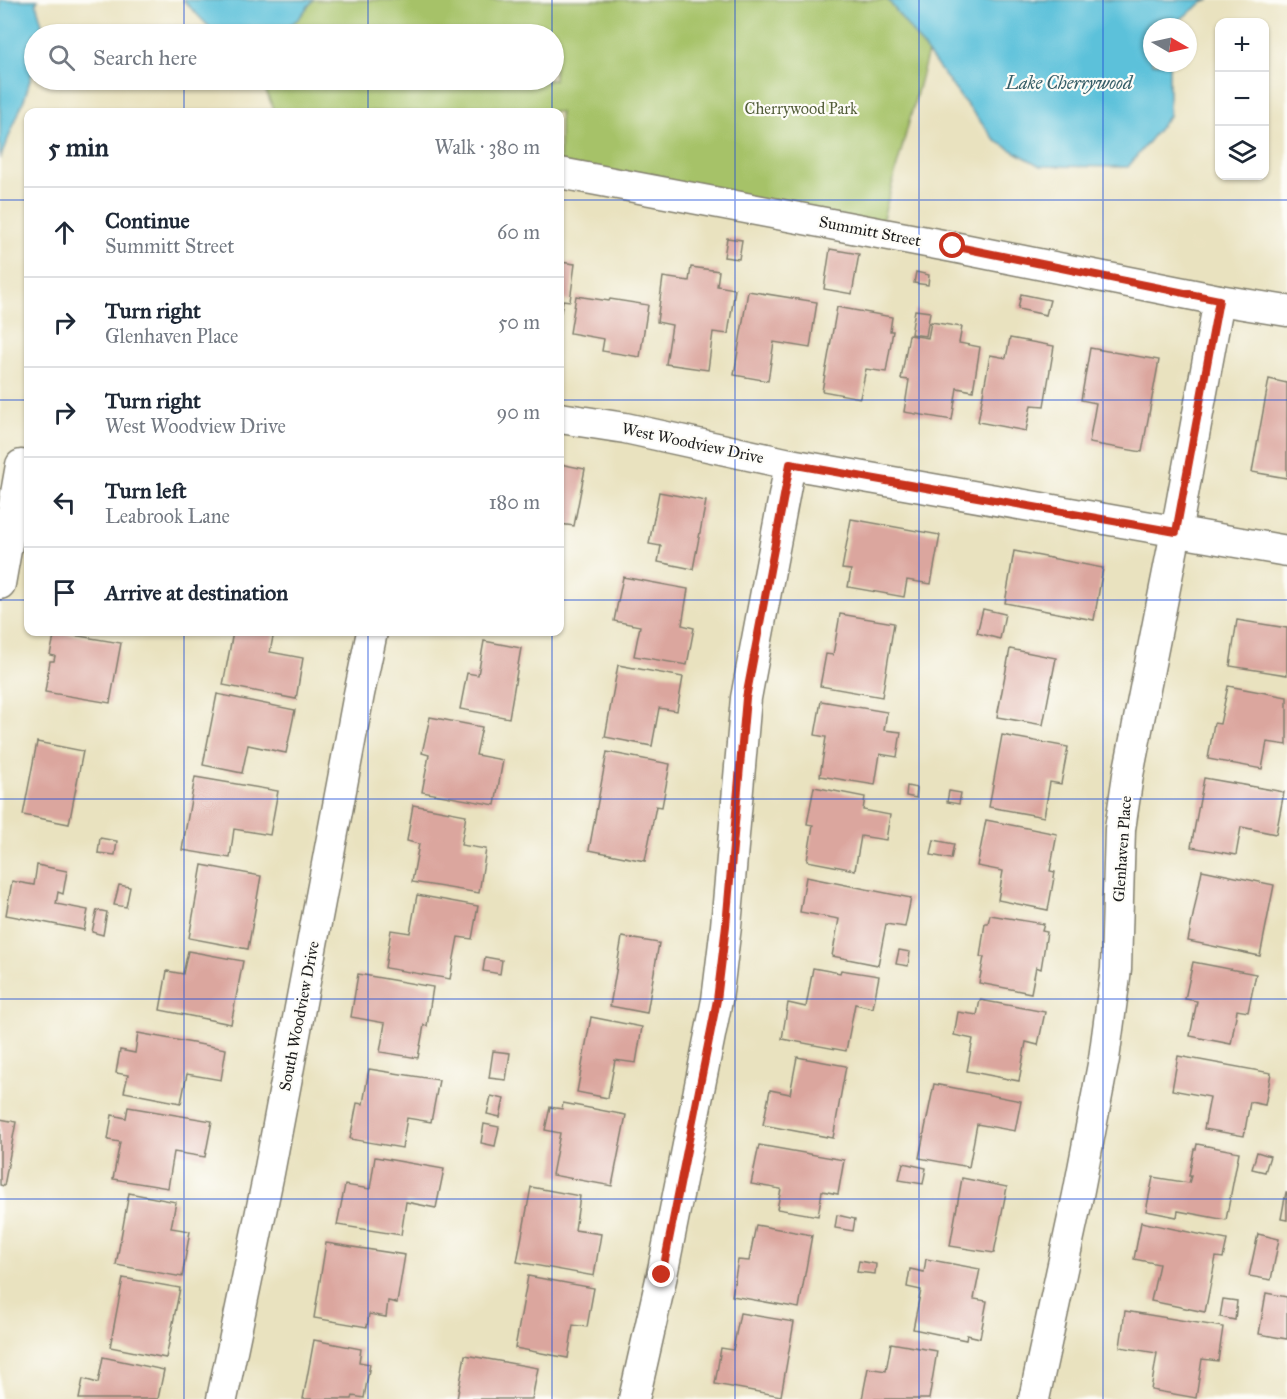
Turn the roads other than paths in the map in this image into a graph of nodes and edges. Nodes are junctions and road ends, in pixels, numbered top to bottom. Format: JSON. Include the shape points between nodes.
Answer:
{"nodes":[{"id":1,"x":564,"y":174,"type":"edge"},
{"id":2,"x":1219,"y":300,"type":"junction"},
{"id":3,"x":1287,"y":311,"type":"edge"},
{"id":4,"x":564,"y":419,"type":"edge"},
{"id":5,"x":17,"y":464,"type":"edge"},
{"id":6,"x":790,"y":464,"type":"junction"},
{"id":7,"x":1176,"y":532,"type":"junction"},
{"id":8,"x":1287,"y":551,"type":"edge"},
{"id":9,"x":0,"y":584,"type":"edge"},
{"id":10,"x":371,"y":636,"type":"edge"},
{"id":11,"x":222,"y":1399,"type":"edge"},
{"id":12,"x":634,"y":1399,"type":"edge"},
{"id":13,"x":1034,"y":1399,"type":"edge"}],
"edges":[{"from":1,"to":2,"type":"street","name":"Summitt Street"},
{"from":2,"to":3,"type":"street","name":"Summitt Street"},
{"from":2,"to":7,"type":"street","name":"Glenhaven Place"},
{"from":4,"to":6,"type":"street","name":"West Woodview Drive"},
{"from":5,"to":9,"type":"street"},
{"from":6,"to":7,"type":"street","name":"West Woodview Drive"},
{"from":6,"to":12,"type":"street","via":[[746,698],[717,1000]]},
{"from":7,"to":8,"type":"street","name":"West Woodview Drive"},
{"from":7,"to":13,"type":"street","name":"Glenhaven Place","via":[[1120,829],[1116,969],[1104,1059]]},
{"from":10,"to":11,"type":"street","name":"South Woodview Drive"}]}
